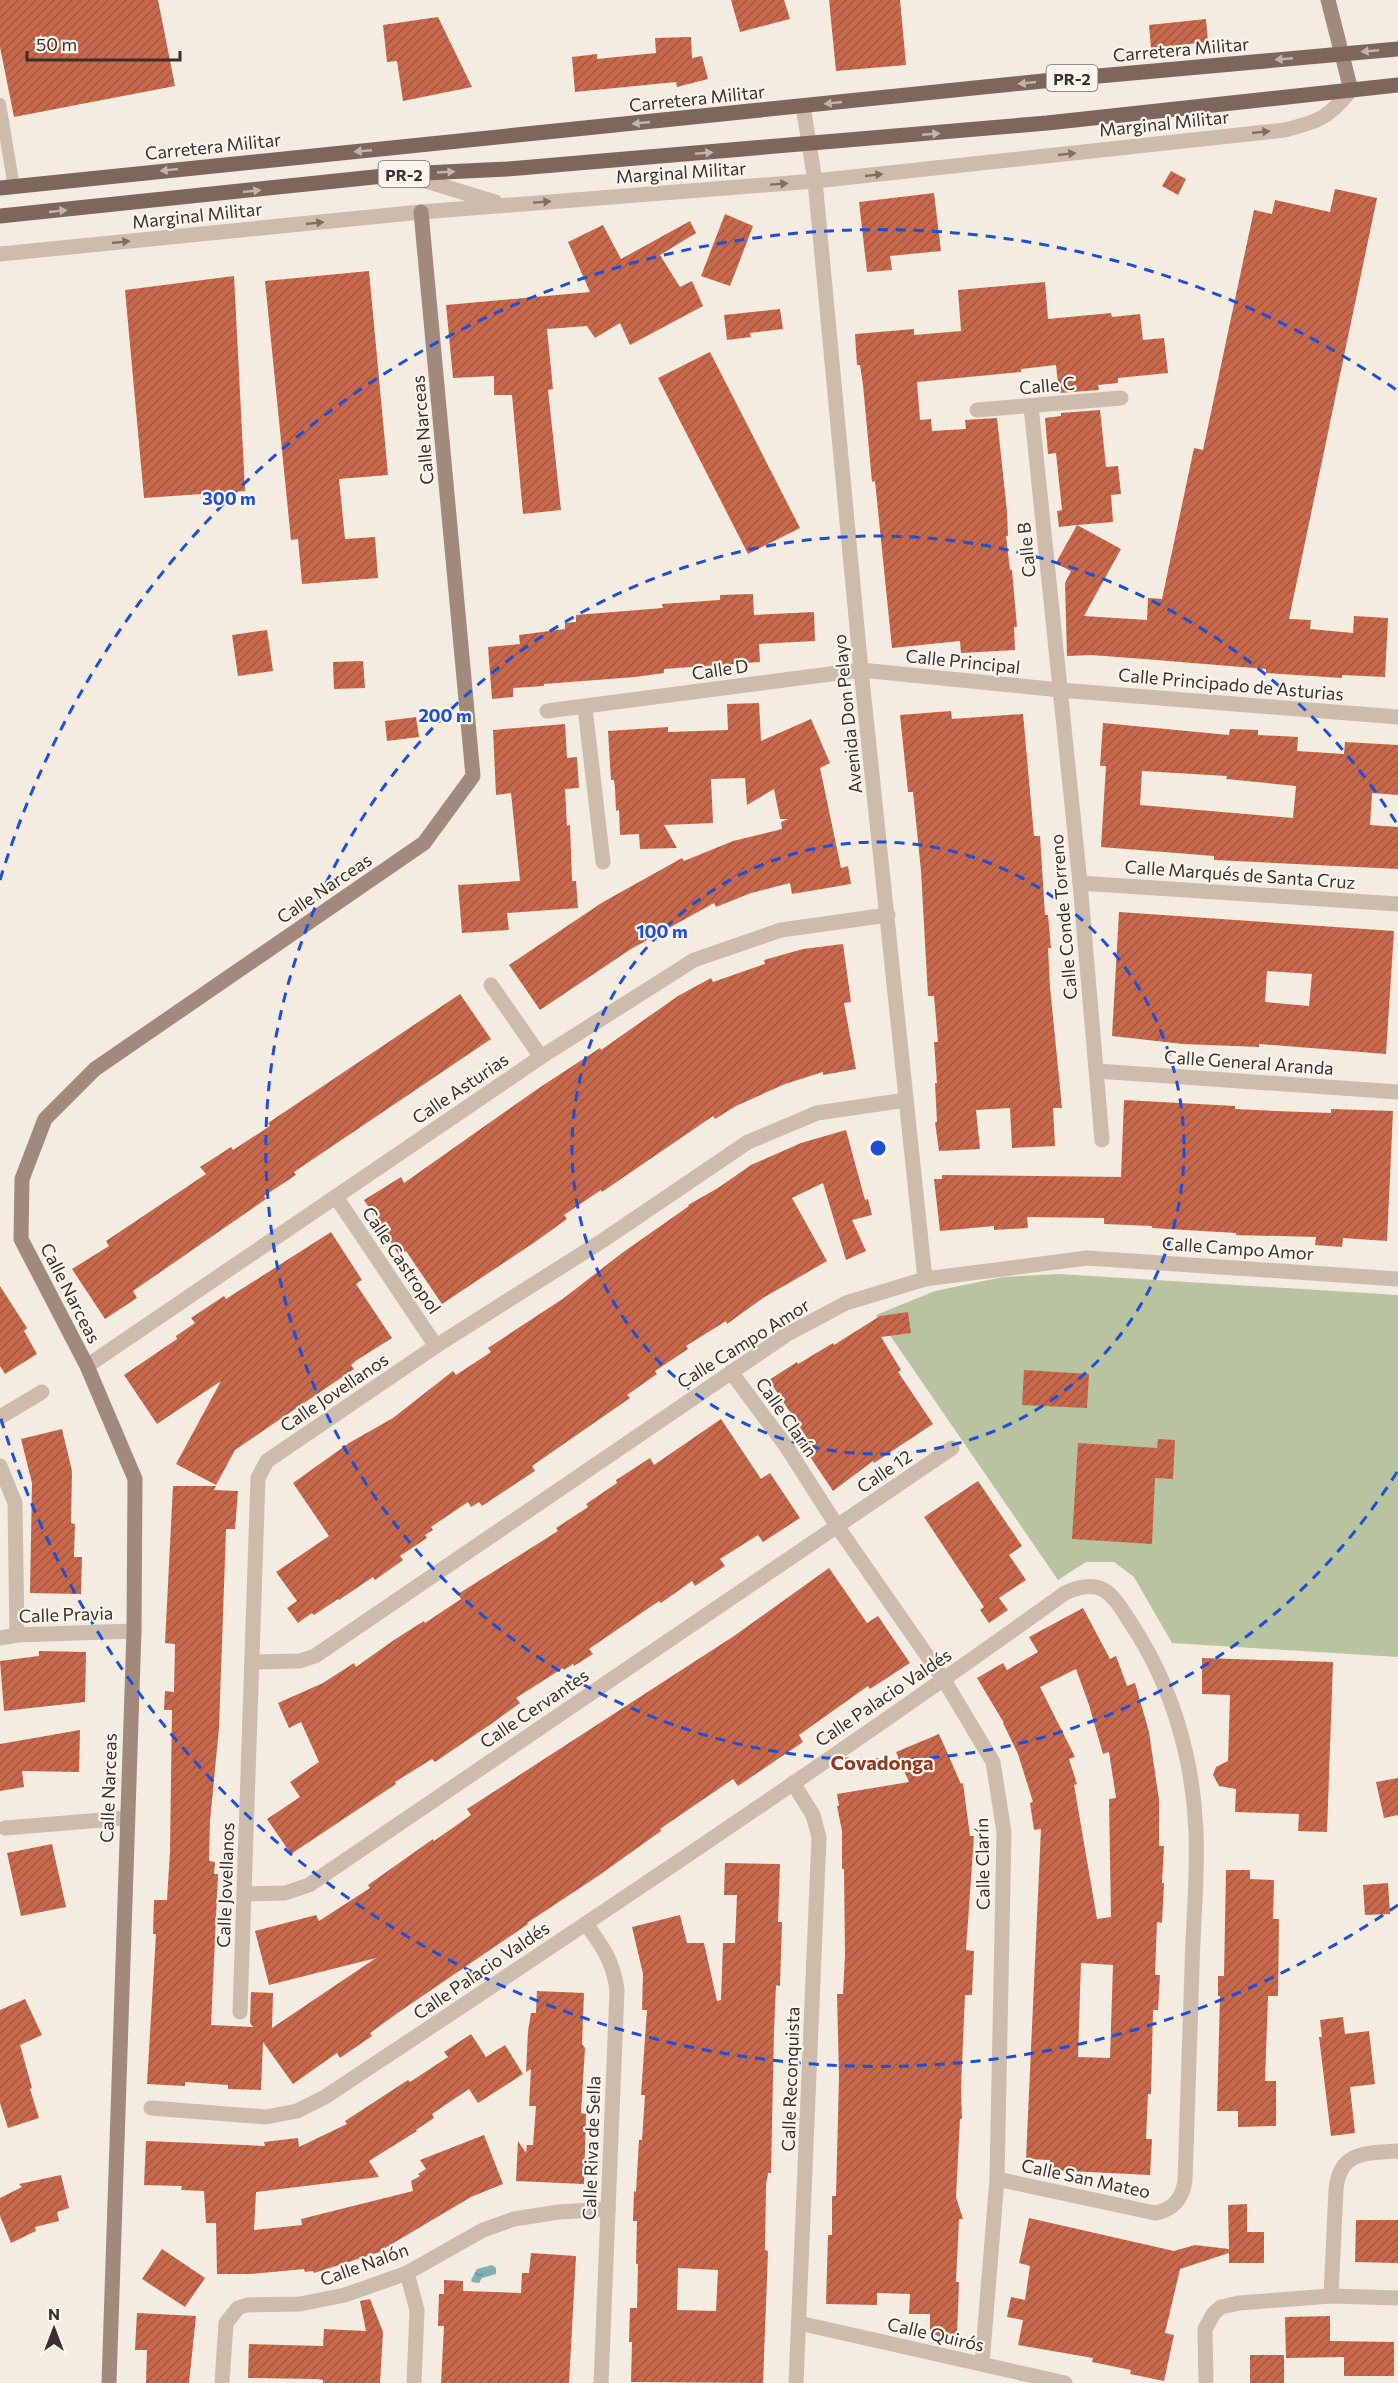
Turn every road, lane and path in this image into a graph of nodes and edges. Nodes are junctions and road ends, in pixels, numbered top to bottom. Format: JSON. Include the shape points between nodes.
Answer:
{"nodes":[{"id":1,"x":1328,"y":0,"type":"edge"},
{"id":2,"x":1398,"y":49,"type":"edge"},
{"id":3,"x":1342,"y":53,"type":"junction"},
{"id":4,"x":1398,"y":85,"type":"edge"},
{"id":5,"x":1351,"y":90,"type":"junction"},
{"id":6,"x":0,"y":104,"type":"edge"},
{"id":7,"x":803,"y":106,"type":"junction"},
{"id":8,"x":810,"y":145,"type":"junction"},
{"id":9,"x":403,"y":174,"type":"junction"},
{"id":10,"x":815,"y":181,"type":"junction"},
{"id":11,"x":7,"y":187,"type":"edge"},
{"id":12,"x":505,"y":205,"type":"junction"},
{"id":13,"x":421,"y":212,"type":"junction"},
{"id":14,"x":0,"y":216,"type":"edge"},
{"id":15,"x":0,"y":254,"type":"edge"},
{"id":16,"x":1121,"y":398,"type":"dead end"},
{"id":17,"x":1031,"y":406,"type":"junction"},
{"id":18,"x":977,"y":410,"type":"dead end"},
{"id":19,"x":861,"y":670,"type":"junction"},
{"id":20,"x":1060,"y":690,"type":"junction"},
{"id":21,"x":585,"y":708,"type":"junction"},
{"id":22,"x":547,"y":711,"type":"dead end"},
{"id":23,"x":1398,"y":717,"type":"edge"},
{"id":24,"x":603,"y":862,"type":"dead end"},
{"id":25,"x":1080,"y":883,"type":"junction"},
{"id":26,"x":1398,"y":904,"type":"edge"},
{"id":27,"x":888,"y":915,"type":"junction"},
{"id":28,"x":491,"y":985,"type":"dead end"},
{"id":29,"x":541,"y":1057,"type":"junction"},
{"id":30,"x":1097,"y":1071,"type":"junction"},
{"id":31,"x":1398,"y":1092,"type":"edge"},
{"id":32,"x":906,"y":1100,"type":"junction"},
{"id":33,"x":1102,"y":1140,"type":"dead end"},
{"id":34,"x":336,"y":1197,"type":"junction"},
{"id":35,"x":925,"y":1279,"type":"junction"},
{"id":36,"x":1398,"y":1279,"type":"edge"},
{"id":37,"x":436,"y":1346,"type":"junction"},
{"id":38,"x":87,"y":1366,"type":"junction"},
{"id":39,"x":731,"y":1372,"type":"junction"},
{"id":40,"x":42,"y":1392,"type":"dead end"},
{"id":41,"x":0,"y":1417,"type":"edge"},
{"id":42,"x":952,"y":1448,"type":"dead end"},
{"id":43,"x":0,"y":1466,"type":"edge"},
{"id":44,"x":837,"y":1526,"type":"junction"},
{"id":45,"x":134,"y":1631,"type":"junction"},
{"id":46,"x":17,"y":1635,"type":"junction"},
{"id":47,"x":0,"y":1638,"type":"edge"},
{"id":48,"x":252,"y":1662,"type":"junction"},
{"id":49,"x":944,"y":1680,"type":"junction"},
{"id":50,"x":793,"y":1783,"type":"junction"},
{"id":51,"x":126,"y":1818,"type":"junction"},
{"id":52,"x":5,"y":1828,"type":"dead end"},
{"id":53,"x":244,"y":1894,"type":"junction"},
{"id":54,"x":586,"y":1924,"type":"junction"},
{"id":55,"x":240,"y":2012,"type":"dead end"},
{"id":56,"x":151,"y":2109,"type":"dead end"},
{"id":57,"x":1398,"y":2151,"type":"edge"},
{"id":58,"x":997,"y":2179,"type":"junction"},
{"id":59,"x":1185,"y":2181,"type":"joint"},
{"id":60,"x":608,"y":2210,"type":"junction"},
{"id":61,"x":407,"y":2273,"type":"junction"},
{"id":62,"x":1331,"y":2296,"type":"junction"},
{"id":63,"x":1398,"y":2298,"type":"edge"},
{"id":64,"x":799,"y":2323,"type":"junction"},
{"id":65,"x":982,"y":2364,"type":"junction"},
{"id":66,"x":109,"y":2383,"type":"edge"},
{"id":67,"x":222,"y":2383,"type":"edge"},
{"id":68,"x":414,"y":2383,"type":"edge"},
{"id":69,"x":601,"y":2383,"type":"edge"},
{"id":70,"x":796,"y":2383,"type":"edge"},
{"id":71,"x":1065,"y":2383,"type":"edge"},
{"id":72,"x":1206,"y":2383,"type":"edge"}],
"edges":[{"from":1,"to":3,"type":"street"},
{"from":2,"to":3,"type":"main road","name":"Carretera Militar","number":"PR-2","one_way":true},
{"from":3,"to":5,"type":"street"},
{"from":3,"to":7,"type":"main road","name":"Carretera Militar","number":"PR-2","one_way":true},
{"from":4,"to":5,"type":"main road","number":"PR-2"},
{"from":8,"to":5,"type":"main road","number":"PR-2","one_way":true},
{"from":10,"to":5,"type":"street","name":"Marginal Militar","one_way":true,"via":[[1285,130],[1314,123],[1334,112]]},
{"from":6,"to":11,"type":"lane"},
{"from":7,"to":8,"type":"street","name":"Avenida Don Pelayo"},
{"from":7,"to":11,"type":"main road","name":"Carretera Militar","number":"PR-2","one_way":true},
{"from":9,"to":8,"type":"main road","number":"PR-2","one_way":true},
{"from":8,"to":10,"type":"street","name":"Avenida Don Pelayo"},
{"from":9,"to":12,"type":"street"},
{"from":14,"to":9,"type":"main road","number":"PR-2","one_way":true},
{"from":12,"to":10,"type":"street","name":"Marginal Militar","one_way":true},
{"from":10,"to":19,"type":"street","name":"Avenida Don Pelayo"},
{"from":12,"to":13,"type":"street","name":"Marginal Militar"},
{"from":15,"to":13,"type":"street","name":"Marginal Militar","one_way":true},
{"from":13,"to":38,"type":"street","name":"Calle Narceas","via":[[473,776],[424,843],[95,1069],[45,1119],[22,1179],[21,1239]]},
{"from":16,"to":17,"type":"street","name":"Calle C"},
{"from":17,"to":18,"type":"street","name":"Calle C"},
{"from":17,"to":20,"type":"street","name":"Calle B"},
{"from":19,"to":20,"type":"street","name":"Calle Principal"},
{"from":19,"to":21,"type":"street","name":"Calle D"},
{"from":19,"to":27,"type":"street","name":"Avenida Don Pelayo"},
{"from":20,"to":23,"type":"street","name":"Calle Principado de Asturias"},
{"from":20,"to":25,"type":"street","name":"Calle Conde Torreno"},
{"from":21,"to":22,"type":"street","name":"Calle D"},
{"from":21,"to":24,"type":"street"},
{"from":25,"to":26,"type":"street","name":"Calle Marqués de Santa Cruz"},
{"from":25,"to":30,"type":"street","name":"Calle Conde Torreno"},
{"from":27,"to":29,"type":"street","name":"Calle Asturias","via":[[780,930],[694,960]]},
{"from":27,"to":32,"type":"street","name":"Avenida Don Pelayo"},
{"from":28,"to":29,"type":"street"},
{"from":29,"to":34,"type":"street","name":"Calle Asturias"},
{"from":30,"to":31,"type":"street","name":"Calle General Aranda"},
{"from":30,"to":33,"type":"street","name":"Calle Conde Torreno"},
{"from":32,"to":35,"type":"street","name":"Avenida Don Pelayo"},
{"from":32,"to":37,"type":"street","name":"Calle Jovellanos","via":[[817,1113],[748,1142]]},
{"from":34,"to":37,"type":"street","name":"Calle Castropol"},
{"from":34,"to":38,"type":"street","name":"Calle Asturias"},
{"from":35,"to":36,"type":"street","name":"Calle Campo Amor","via":[[1087,1258]]},
{"from":35,"to":39,"type":"street","name":"Calle Campo Amor","via":[[846,1303],[786,1335]]},
{"from":37,"to":48,"type":"street","name":"Calle Jovellanos","via":[[267,1461],[261,1469]]},
{"from":38,"to":45,"type":"street","name":"Calle Narceas","via":[[135,1479]]},
{"from":39,"to":44,"type":"street","name":"Calle Clarín","via":[[786,1446]]},
{"from":39,"to":48,"type":"street","name":"Calle Campo Amor","via":[[315,1656],[300,1661]]},
{"from":40,"to":41,"type":"street"},
{"from":42,"to":44,"type":"street","name":"Calle 12"},
{"from":43,"to":46,"type":"street","via":[[15,1503]]},
{"from":44,"to":49,"type":"street","name":"Calle Clarín"},
{"from":44,"to":53,"type":"street","name":"Calle Cervantes","via":[[309,1885],[285,1893]]},
{"from":45,"to":46,"type":"street","name":"Calle Pravia"},
{"from":45,"to":51,"type":"street","name":"Calle Narceas"},
{"from":46,"to":47,"type":"street","name":"Calle Pravia"},
{"from":48,"to":53,"type":"street","name":"Calle Jovellanos"},
{"from":49,"to":50,"type":"street","name":"Calle Palacio Valdés"},
{"from":49,"to":58,"type":"street","name":"Calle Clarín","via":[[993,1762],[1004,1832]]},
{"from":49,"to":59,"type":"street","name":"Calle Palacio Valdés","via":[[1065,1593],[1083,1587],[1101,1588],[1112,1594],[1150,1653],[1174,1707],[1188,1761],[1196,1831]]},
{"from":50,"to":54,"type":"street","name":"Calle Palacio Valdés"},
{"from":50,"to":64,"type":"street","name":"Calle Reconquista","via":[[813,1815],[819,1836]]},
{"from":51,"to":52,"type":"street"},
{"from":51,"to":66,"type":"street","name":"Calle Narceas"},
{"from":53,"to":55,"type":"street","name":"Calle Jovellanos"},
{"from":54,"to":56,"type":"street","name":"Calle Palacio Valdés","via":[[325,2097],[297,2111],[266,2117]]},
{"from":54,"to":60,"type":"street","name":"Calle Riva de Sella","via":[[614,1968],[617,1990]]},
{"from":57,"to":62,"type":"street","via":[[1359,2154],[1341,2168],[1336,2190]]},
{"from":58,"to":59,"type":"street","name":"Calle San Mateo","via":[[1155,2213],[1173,2206]]},
{"from":58,"to":65,"type":"street","name":"Calle Clarín"},
{"from":60,"to":61,"type":"street","name":"Calle Nalón","via":[[514,2219],[483,2230]]},
{"from":60,"to":69,"type":"street","name":"Calle Riva de Sella"},
{"from":61,"to":67,"type":"street","name":"Calle Nalón","via":[[323,2301],[238,2308],[226,2323]]},
{"from":61,"to":68,"type":"street","via":[[417,2310]]},
{"from":62,"to":63,"type":"street"},
{"from":62,"to":72,"type":"street","via":[[1221,2307],[1205,2329]]},
{"from":64,"to":65,"type":"street","name":"Calle Quirós"},
{"from":64,"to":70,"type":"street","name":"Calle Reconquista"},
{"from":65,"to":71,"type":"street","name":"Calle Quirós"}]}
